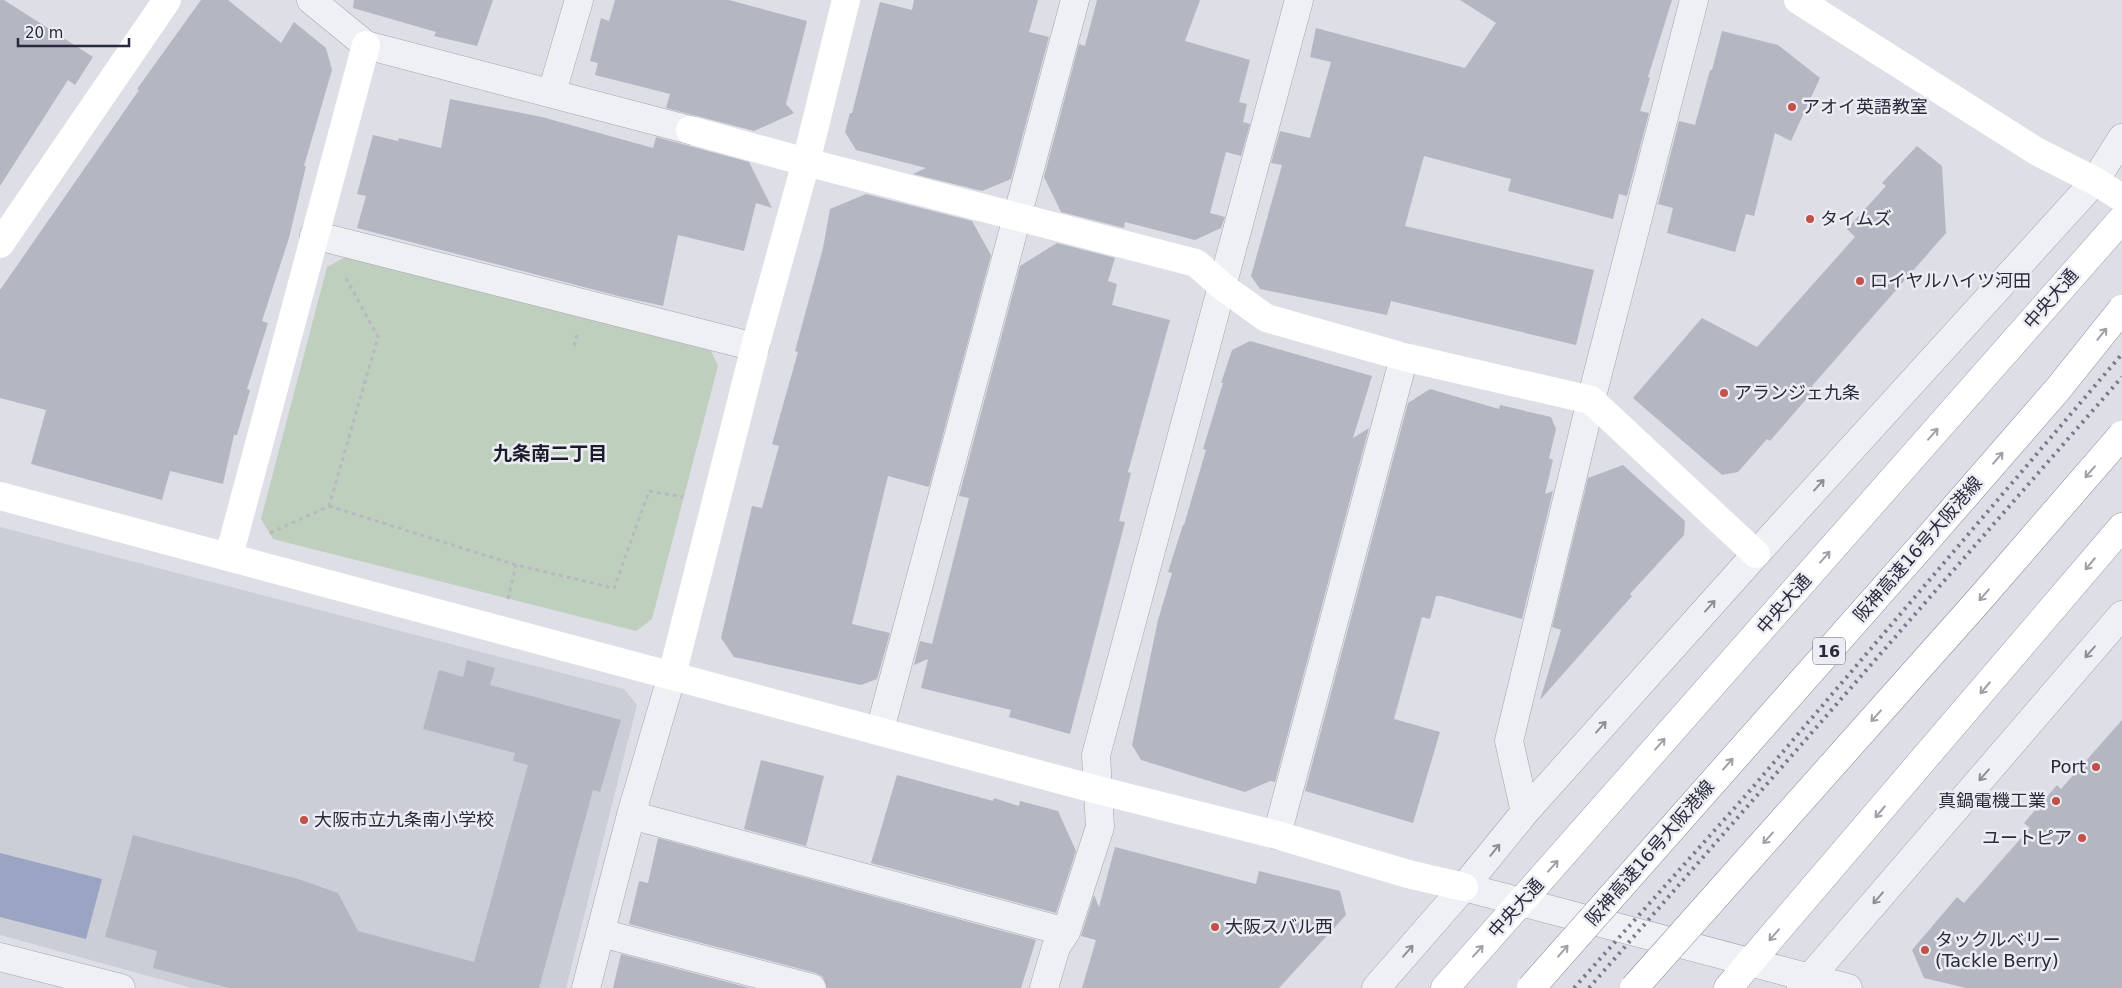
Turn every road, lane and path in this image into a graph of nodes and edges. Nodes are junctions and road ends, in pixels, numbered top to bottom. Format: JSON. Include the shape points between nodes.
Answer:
{"nodes":[{"id":1,"x":167,"y":0,"type":"edge"},
{"id":2,"x":311,"y":0,"type":"edge"},
{"id":3,"x":578,"y":0,"type":"edge"},
{"id":4,"x":846,"y":0,"type":"edge"},
{"id":5,"x":1075,"y":0,"type":"edge"},
{"id":6,"x":1299,"y":0,"type":"edge"},
{"id":7,"x":1694,"y":0,"type":"edge"},
{"id":8,"x":1798,"y":0,"type":"edge"},
{"id":9,"x":366,"y":45,"type":"junction"},
{"id":10,"x":552,"y":92,"type":"junction"},
{"id":11,"x":690,"y":130,"type":"joint"},
{"id":12,"x":2122,"y":138,"type":"edge"},
{"id":13,"x":806,"y":162,"type":"junction"},
{"id":14,"x":2095,"y":181,"type":"junction"},
{"id":15,"x":2122,"y":198,"type":"edge"},
{"id":16,"x":1018,"y":217,"type":"junction"},
{"id":17,"x":2122,"y":219,"type":"edge"},
{"id":18,"x":324,"y":238,"type":"junction"},
{"id":19,"x":0,"y":244,"type":"edge"},
{"id":20,"x":1223,"y":286,"type":"junction"},
{"id":21,"x":2122,"y":309,"type":"edge"},
{"id":22,"x":755,"y":346,"type":"junction"},
{"id":23,"x":1404,"y":357,"type":"junction"},
{"id":24,"x":1591,"y":400,"type":"junction"},
{"id":25,"x":2122,"y":435,"type":"edge"},
{"id":26,"x":0,"y":496,"type":"edge"},
{"id":27,"x":715,"y":504,"type":"junction"},
{"id":28,"x":329,"y":506,"type":"junction"},
{"id":29,"x":2122,"y":527,"type":"edge"},
{"id":30,"x":264,"y":536,"type":"dead end"},
{"id":31,"x":1756,"y":554,"type":"junction"},
{"id":32,"x":229,"y":556,"type":"junction"},
{"id":33,"x":516,"y":564,"type":"junction"},
{"id":34,"x":507,"y":604,"type":"dead end"},
{"id":35,"x":2122,"y":615,"type":"edge"},
{"id":36,"x":672,"y":675,"type":"junction"},
{"id":37,"x":880,"y":730,"type":"junction"},
{"id":38,"x":1098,"y":790,"type":"junction"},
{"id":39,"x":1526,"y":812,"type":"junction"},
{"id":40,"x":631,"y":815,"type":"junction"},
{"id":41,"x":1277,"y":835,"type":"junction"},
{"id":42,"x":1464,"y":887,"type":"junction"},
{"id":43,"x":1521,"y":903,"type":"junction"},
{"id":44,"x":1066,"y":932,"type":"junction"},
{"id":45,"x":601,"y":933,"type":"junction"},
{"id":46,"x":0,"y":957,"type":"edge"},
{"id":47,"x":1751,"y":963,"type":"junction"},
{"id":48,"x":1805,"y":983,"type":"edge"},
{"id":49,"x":106,"y":986,"type":"edge"},
{"id":50,"x":586,"y":988,"type":"edge"},
{"id":51,"x":812,"y":988,"type":"edge"},
{"id":52,"x":1044,"y":988,"type":"edge"},
{"id":53,"x":1376,"y":988,"type":"edge"},
{"id":54,"x":1446,"y":988,"type":"edge"},
{"id":55,"x":1530,"y":988,"type":"edge"},
{"id":56,"x":1634,"y":988,"type":"edge"},
{"id":57,"x":1728,"y":988,"type":"edge"},
{"id":58,"x":1848,"y":988,"type":"edge"}],
"edges":[{"from":1,"to":19,"type":"main road"},
{"from":2,"to":9,"type":"street"},
{"from":3,"to":10,"type":"street"},
{"from":4,"to":13,"type":"main road"},
{"from":5,"to":16,"type":"street"},
{"from":6,"to":20,"type":"street"},
{"from":7,"to":24,"type":"street"},
{"from":8,"to":14,"type":"main road","via":[[2036,151]]},
{"from":9,"to":10,"type":"street"},
{"from":9,"to":18,"type":"main road"},
{"from":10,"to":11,"type":"street"},
{"from":11,"to":13,"type":"main road"},
{"from":12,"to":14,"type":"street"},
{"from":13,"to":16,"type":"main road"},
{"from":13,"to":22,"type":"main road"},
{"from":14,"to":15,"type":"main road"},
{"from":31,"to":14,"type":"street","one_way":true},
{"from":16,"to":20,"type":"main road","via":[[1196,263]]},
{"from":16,"to":37,"type":"street"},
{"from":43,"to":17,"type":"main road","name":"中央大通","one_way":true},
{"from":18,"to":22,"type":"street"},
{"from":18,"to":28,"type":"path","via":[[378,337]]},
{"from":18,"to":32,"type":"main road"},
{"from":20,"to":23,"type":"main road","via":[[1266,318]]},
{"from":20,"to":38,"type":"street","via":[[1096,755]]},
{"from":55,"to":21,"type":"main road","name":"阪神高速16号大阪港線","number":"16","one_way":true,"bridge":true,"via":[[1932,534],[2058,389]]},
{"from":22,"to":27,"type":"main road"},
{"from":23,"to":24,"type":"main road"},
{"from":23,"to":41,"type":"street"},
{"from":24,"to":31,"type":"main road"},
{"from":24,"to":39,"type":"street","via":[[1509,741]]},
{"from":25,"to":56,"type":"main road","one_way":true,"bridge":true},
{"from":26,"to":32,"type":"main road"},
{"from":27,"to":33,"type":"path","via":[[649,491],[614,588]]},
{"from":27,"to":36,"type":"main road"},
{"from":28,"to":30,"type":"path"},
{"from":28,"to":33,"type":"path"},
{"from":29,"to":47,"type":"main road","one_way":true},
{"from":39,"to":31,"type":"street","one_way":true},
{"from":32,"to":36,"type":"main road"},
{"from":33,"to":34,"type":"path"},
{"from":35,"to":48,"type":"street","one_way":true},
{"from":36,"to":37,"type":"main road"},
{"from":36,"to":40,"type":"street"},
{"from":37,"to":38,"type":"main road"},
{"from":38,"to":41,"type":"main road"},
{"from":38,"to":44,"type":"street","via":[[1100,827]]},
{"from":42,"to":39,"type":"street","one_way":true},
{"from":40,"to":44,"type":"street"},
{"from":40,"to":45,"type":"street"},
{"from":41,"to":42,"type":"main road"},
{"from":42,"to":43,"type":"street"},
{"from":53,"to":42,"type":"street","one_way":true},
{"from":43,"to":47,"type":"street"},
{"from":54,"to":43,"type":"main road","name":"中央大通","one_way":true},
{"from":44,"to":52,"type":"street","via":[[1056,947]]},
{"from":45,"to":50,"type":"street"},
{"from":45,"to":51,"type":"street"},
{"from":46,"to":49,"type":"street"},
{"from":47,"to":48,"type":"street"},
{"from":47,"to":57,"type":"main road"},
{"from":48,"to":58,"type":"street"}]}
